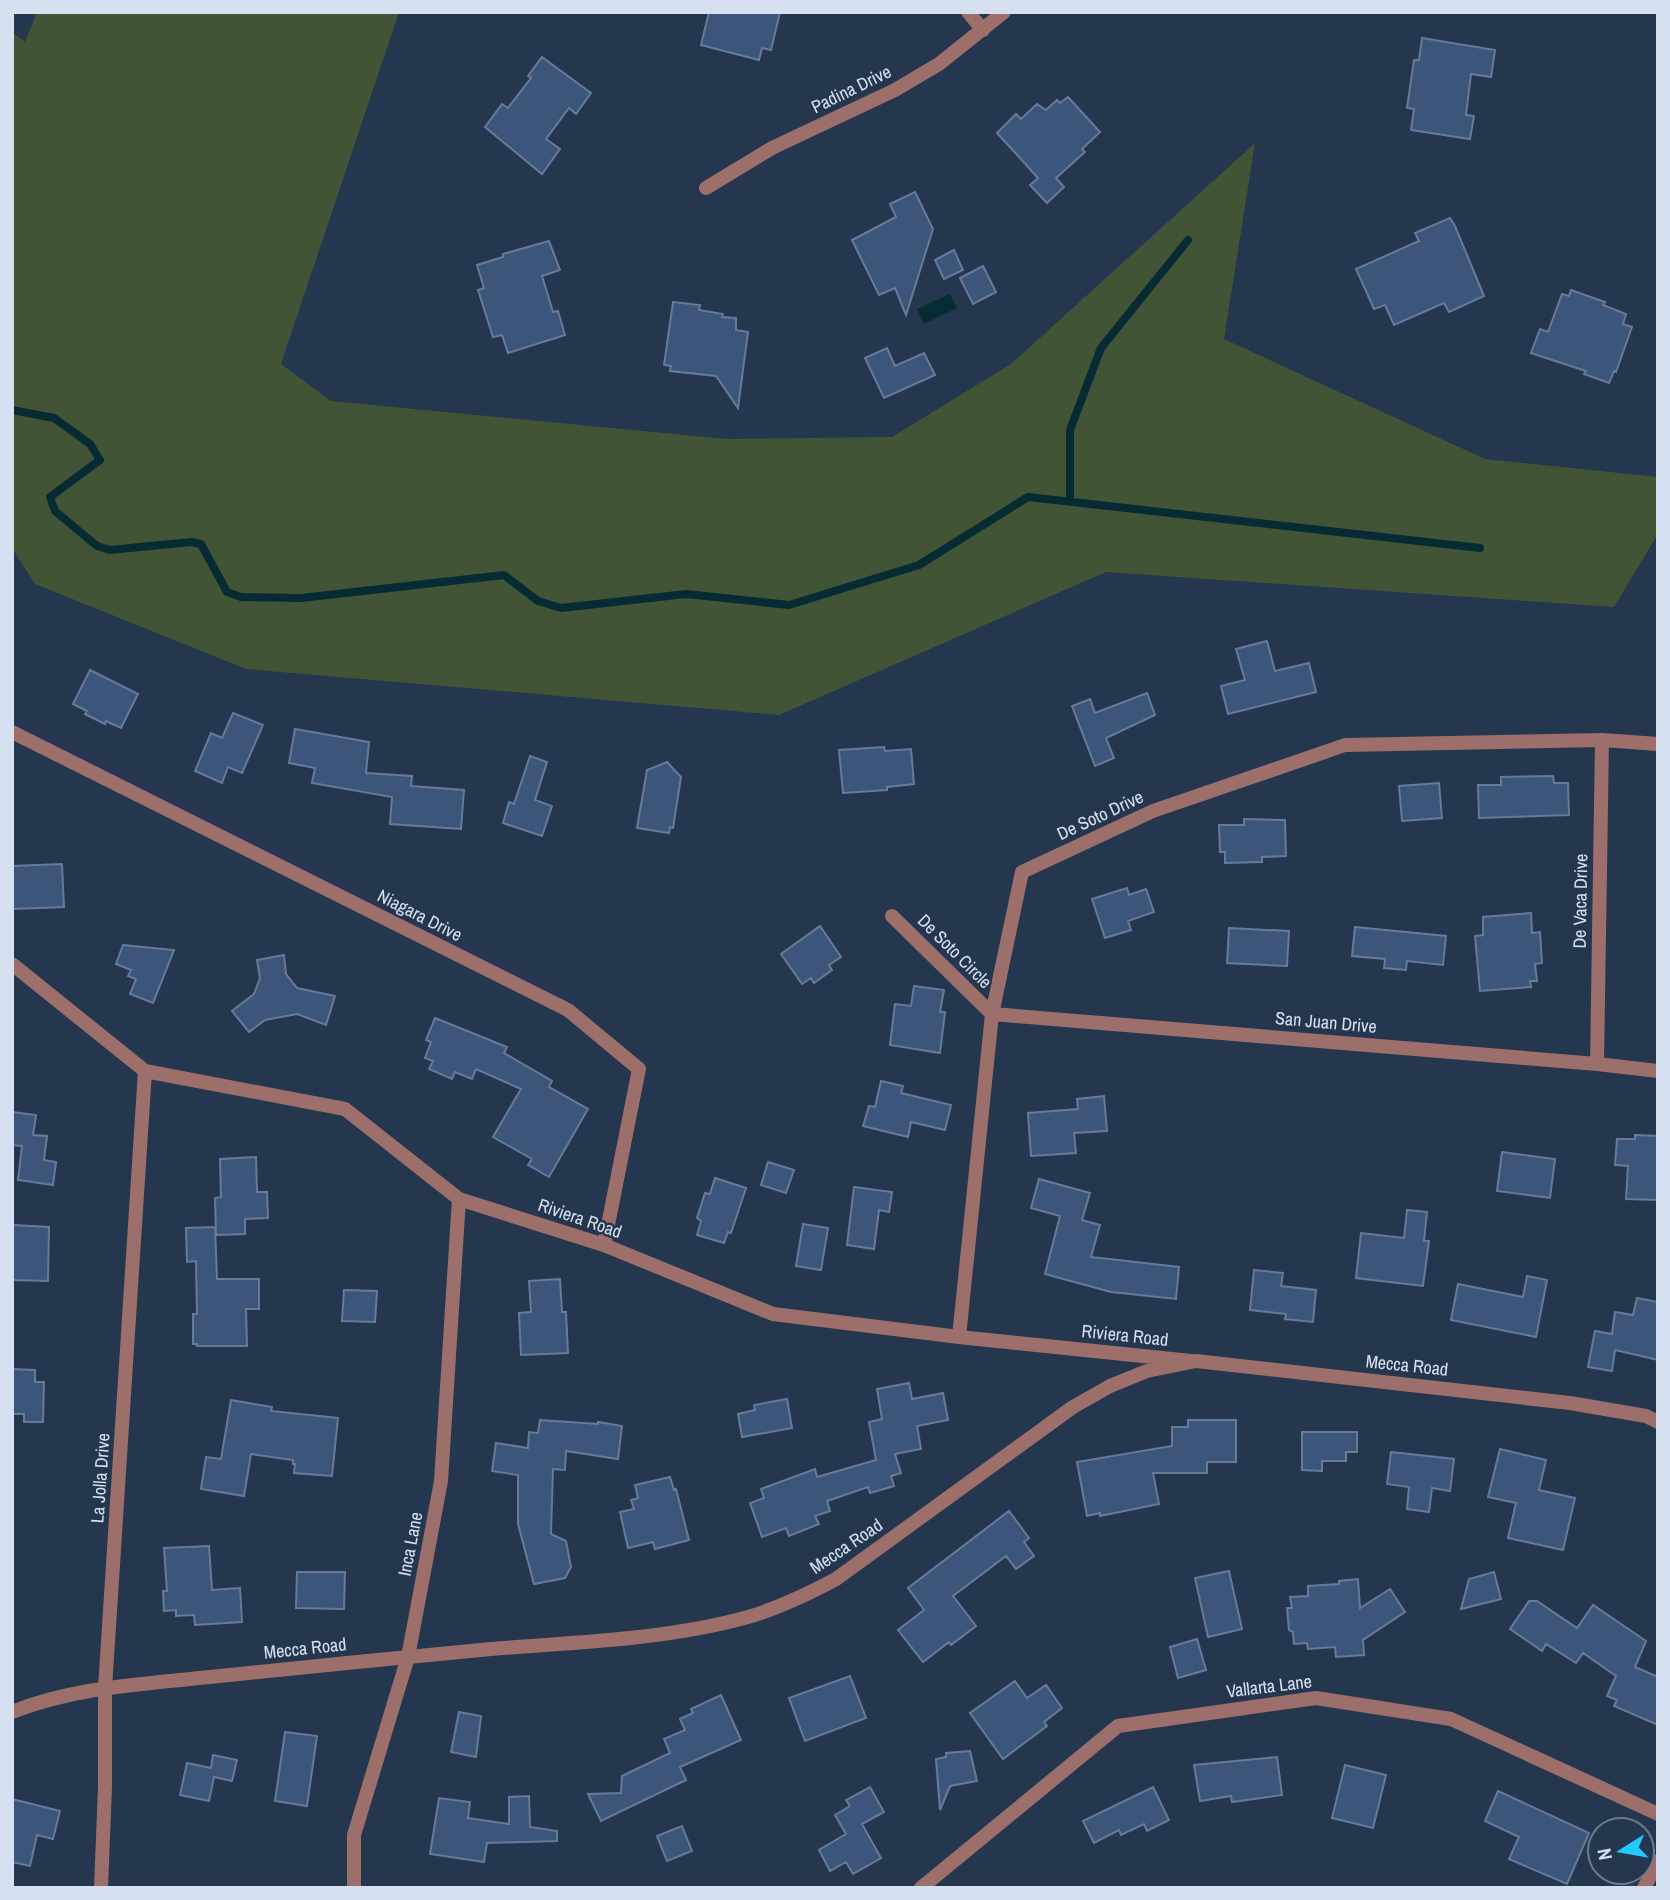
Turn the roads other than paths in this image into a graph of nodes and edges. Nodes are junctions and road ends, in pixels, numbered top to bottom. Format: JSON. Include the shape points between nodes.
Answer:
{"nodes":[{"id":1,"x":968,"y":12,"type":"edge"},
{"id":2,"x":1004,"y":12,"type":"edge"},
{"id":3,"x":983,"y":30,"type":"junction"},
{"id":4,"x":706,"y":188,"type":"dead end"},
{"id":5,"x":12,"y":733,"type":"edge"},
{"id":6,"x":1602,"y":740,"type":"junction"},
{"id":7,"x":1658,"y":744,"type":"edge"},
{"id":8,"x":892,"y":916,"type":"dead end"},
{"id":9,"x":12,"y":964,"type":"edge"},
{"id":10,"x":992,"y":1014,"type":"junction"},
{"id":11,"x":1597,"y":1064,"type":"junction"},
{"id":12,"x":145,"y":1071,"type":"junction"},
{"id":13,"x":1658,"y":1071,"type":"edge"},
{"id":14,"x":459,"y":1199,"type":"junction"},
{"id":15,"x":604,"y":1245,"type":"junction"},
{"id":16,"x":959,"y":1337,"type":"junction"},
{"id":17,"x":1195,"y":1361,"type":"junction"},
{"id":18,"x":1658,"y":1422,"type":"edge"},
{"id":19,"x":408,"y":1657,"type":"junction"},
{"id":20,"x":105,"y":1688,"type":"junction"},
{"id":21,"x":12,"y":1712,"type":"edge"},
{"id":22,"x":1658,"y":1814,"type":"edge"},
{"id":23,"x":1658,"y":1861,"type":"edge"},
{"id":24,"x":102,"y":1888,"type":"edge"},
{"id":25,"x":354,"y":1888,"type":"edge"},
{"id":26,"x":922,"y":1888,"type":"edge"},
{"id":27,"x":1644,"y":1888,"type":"edge"}],
"edges":[{"from":1,"to":3,"type":"street"},
{"from":2,"to":3,"type":"street","name":"Padina Drive"},
{"from":3,"to":4,"type":"street","name":"Padina Drive","via":[[895,90],[772,148]]},
{"from":5,"to":15,"type":"street","name":"Niagara Drive","via":[[568,1010],[639,1069]]},
{"from":6,"to":7,"type":"street","name":"De Soto Drive"},
{"from":6,"to":10,"type":"street","name":"De Soto Drive","via":[[1345,746],[1153,811],[1022,872]]},
{"from":6,"to":11,"type":"street","name":"De Vaca Drive"},
{"from":8,"to":10,"type":"street","name":"De Soto Circle"},
{"from":9,"to":12,"type":"street","name":"Riviera Road"},
{"from":10,"to":11,"type":"street","name":"San Juan Drive"},
{"from":10,"to":16,"type":"street","name":"De Soto Drive"},
{"from":11,"to":13,"type":"street","name":"San Juan Drive"},
{"from":12,"to":14,"type":"street","name":"Riviera Road","via":[[345,1109]]},
{"from":12,"to":20,"type":"street","name":"La Jolla Drive"},
{"from":14,"to":15,"type":"street","name":"Riviera Road"},
{"from":14,"to":19,"type":"street","name":"Inca Lane","via":[[441,1481]]},
{"from":15,"to":16,"type":"street","name":"Riviera Road","via":[[774,1314]]},
{"from":16,"to":17,"type":"street","name":"Riviera Road"},
{"from":17,"to":18,"type":"street","name":"Mecca Road","via":[[1570,1403]]},
{"from":17,"to":19,"type":"street","name":"Mecca Road","via":[[1147,1371],[1073,1407],[836,1579],[750,1617],[655,1635]]},
{"from":19,"to":20,"type":"street","name":"Mecca Road"},
{"from":19,"to":25,"type":"street","name":"Inca Lane","via":[[354,1835]]},
{"from":20,"to":21,"type":"street","name":"Mecca Road","via":[[36,1702]]},
{"from":20,"to":24,"type":"street","name":"La Jolla Drive"},
{"from":22,"to":26,"type":"street","name":"Vallarta Lane","via":[[1451,1718],[1316,1698],[1118,1726]]},
{"from":23,"to":27,"type":"street"}]}
